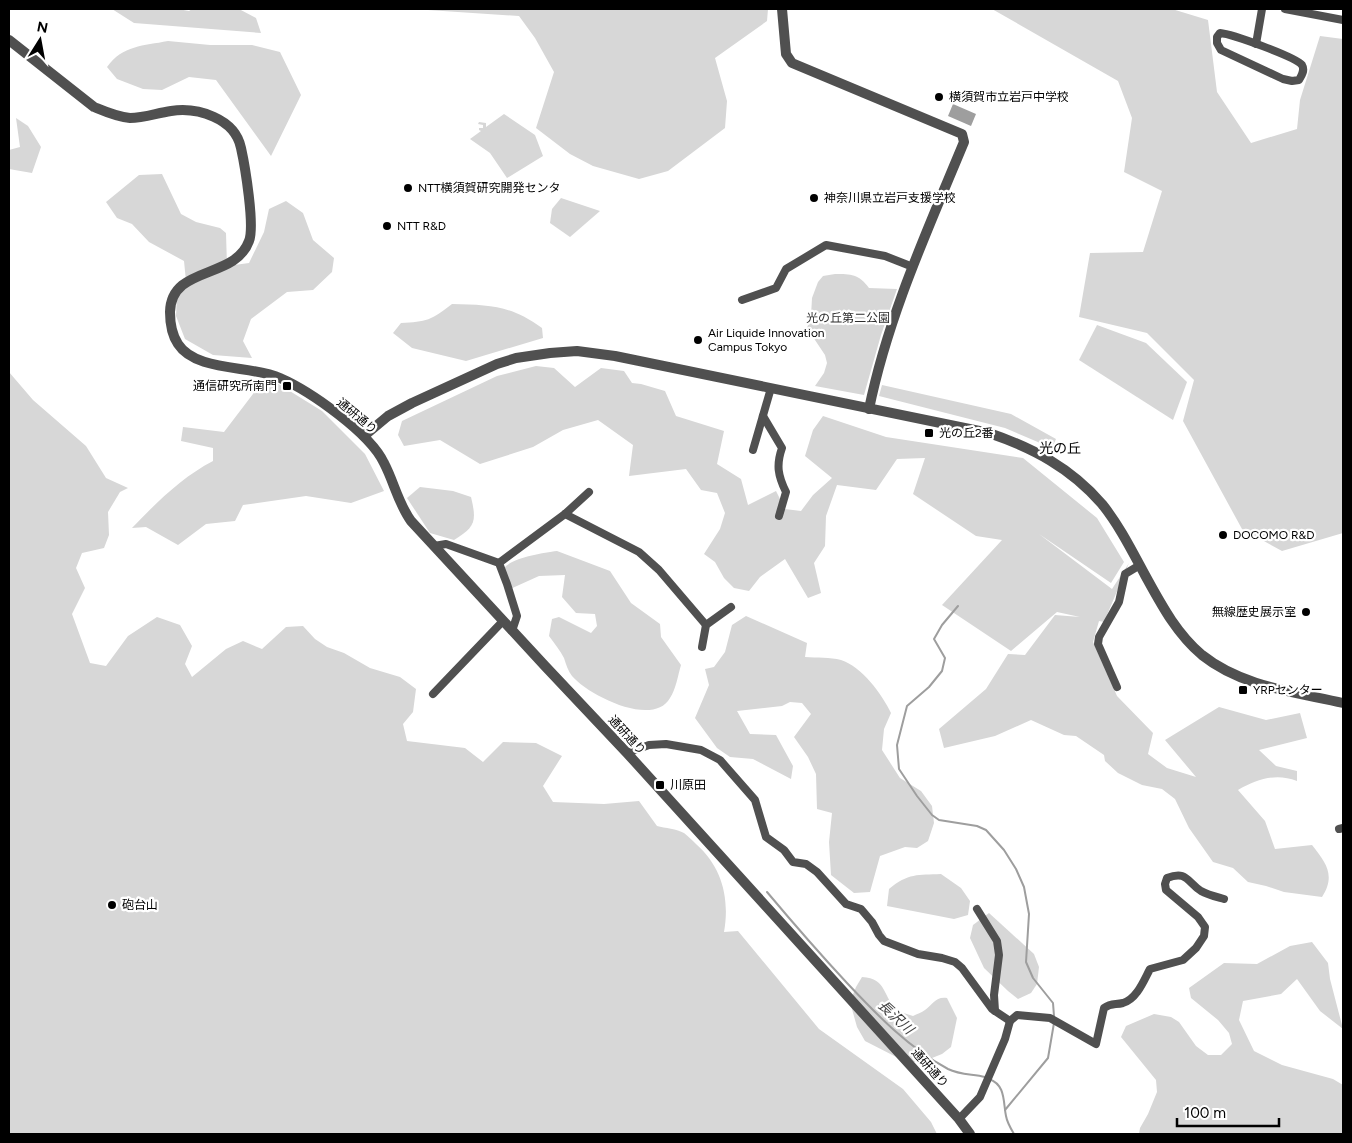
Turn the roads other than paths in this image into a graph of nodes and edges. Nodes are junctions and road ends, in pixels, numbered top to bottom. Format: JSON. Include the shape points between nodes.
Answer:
{"nodes":[{"id":1,"x":782,"y":9,"type":"edge"},
{"id":2,"x":1262,"y":9,"type":"edge"},
{"id":3,"x":1285,"y":9,"type":"edge"},
{"id":4,"x":1343,"y":20,"type":"edge"},
{"id":5,"x":9,"y":40,"type":"edge"},
{"id":6,"x":1256,"y":44,"type":"junction"},
{"id":7,"x":913,"y":267,"type":"junction"},
{"id":8,"x":742,"y":300,"type":"dead end"},
{"id":9,"x":771,"y":388,"type":"junction"},
{"id":10,"x":869,"y":408,"type":"junction"},
{"id":11,"x":763,"y":416,"type":"junction"},
{"id":12,"x":364,"y":436,"type":"junction"},
{"id":13,"x":753,"y":450,"type":"dead end"},
{"id":14,"x":589,"y":492,"type":"dead end"},
{"id":15,"x":566,"y":514,"type":"junction"},
{"id":16,"x":779,"y":516,"type":"dead end"},
{"id":17,"x":434,"y":546,"type":"junction"},
{"id":18,"x":499,"y":563,"type":"junction"},
{"id":19,"x":1140,"y":565,"type":"junction"},
{"id":20,"x":731,"y":607,"type":"dead end"},
{"id":21,"x":502,"y":621,"type":"junction"},
{"id":22,"x":706,"y":625,"type":"junction"},
{"id":23,"x":512,"y":632,"type":"junction"},
{"id":24,"x":702,"y":647,"type":"dead end"},
{"id":25,"x":1117,"y":687,"type":"dead end"},
{"id":26,"x":433,"y":694,"type":"dead end"},
{"id":27,"x":1343,"y":704,"type":"edge"},
{"id":28,"x":627,"y":753,"type":"junction"},
{"id":29,"x":1224,"y":899,"type":"dead end"},
{"id":30,"x":977,"y":909,"type":"dead end"},
{"id":31,"x":995,"y":1011,"type":"junction"},
{"id":32,"x":1010,"y":1021,"type":"junction"},
{"id":33,"x":959,"y":1119,"type":"junction"},
{"id":34,"x":970,"y":1134,"type":"edge"}],
"edges":[{"from":1,"to":7,"type":"street","via":[[786,54],[792,63],[962,134],[964,142]]},
{"from":2,"to":6,"type":"street"},
{"from":3,"to":4,"type":"street"},
{"from":5,"to":12,"type":"street","name":"通研通り","via":[[108,114],[129,118],[188,110],[218,119],[234,132],[242,150],[251,213],[250,241],[236,259],[224,267],[193,277],[176,292],[170,303],[170,317],[178,345],[189,356],[204,362],[279,378],[314,397]]},
{"from":6,"to":6,"type":"street","via":[[1301,64],[1303,73],[1299,80],[1283,80],[1221,50],[1217,37],[1224,33]]},
{"from":7,"to":8,"type":"street","via":[[885,256],[826,245],[786,269],[776,288]]},
{"from":7,"to":10,"type":"street","via":[[884,346]]},
{"from":9,"to":10,"type":"street"},
{"from":9,"to":11,"type":"street"},
{"from":9,"to":12,"type":"street","via":[[598,353],[550,352],[497,364],[412,403],[388,416]]},
{"from":10,"to":19,"type":"street","via":[[989,433],[1039,452],[1068,472],[1103,505]]},
{"from":11,"to":13,"type":"street"},
{"from":11,"to":16,"type":"street","via":[[782,448],[778,460],[780,480],[786,492]]},
{"from":12,"to":17,"type":"street","name":"通研通り","via":[[384,462],[405,512]]},
{"from":14,"to":15,"type":"street"},
{"from":15,"to":18,"type":"street"},
{"from":15,"to":22,"type":"street","via":[[639,552],[659,570]]},
{"from":17,"to":18,"type":"street","via":[[446,544]]},
{"from":17,"to":21,"type":"street","name":"通研通り"},
{"from":18,"to":23,"type":"street","via":[[517,616]]},
{"from":19,"to":25,"type":"street","via":[[1125,574],[1119,602],[1098,637],[1100,651]]},
{"from":19,"to":27,"type":"street","via":[[1165,612],[1200,654],[1249,681]]},
{"from":20,"to":22,"type":"street"},
{"from":21,"to":23,"type":"street","name":"通研通り"},
{"from":21,"to":26,"type":"street"},
{"from":22,"to":24,"type":"street"},
{"from":23,"to":28,"type":"street","name":"通研通り"},
{"from":28,"to":31,"type":"street","via":[[649,745],[666,744],[701,750],[720,760],[755,800],[766,837],[784,850],[793,862],[806,864],[846,904],[861,909],[884,941],[918,954],[955,962]]},
{"from":28,"to":33,"type":"street","name":"通研通り"},
{"from":29,"to":32,"type":"street","via":[[1201,891],[1183,875],[1167,878],[1166,890],[1198,917],[1205,927],[1204,936],[1183,960],[1150,969],[1128,1001],[1104,1008],[1096,1044],[1050,1018],[1017,1015]]},
{"from":30,"to":31,"type":"street","via":[[997,941]]},
{"from":31,"to":32,"type":"street"},
{"from":32,"to":33,"type":"street","via":[[980,1097]]},
{"from":33,"to":34,"type":"street","name":"通研通り"}]}
